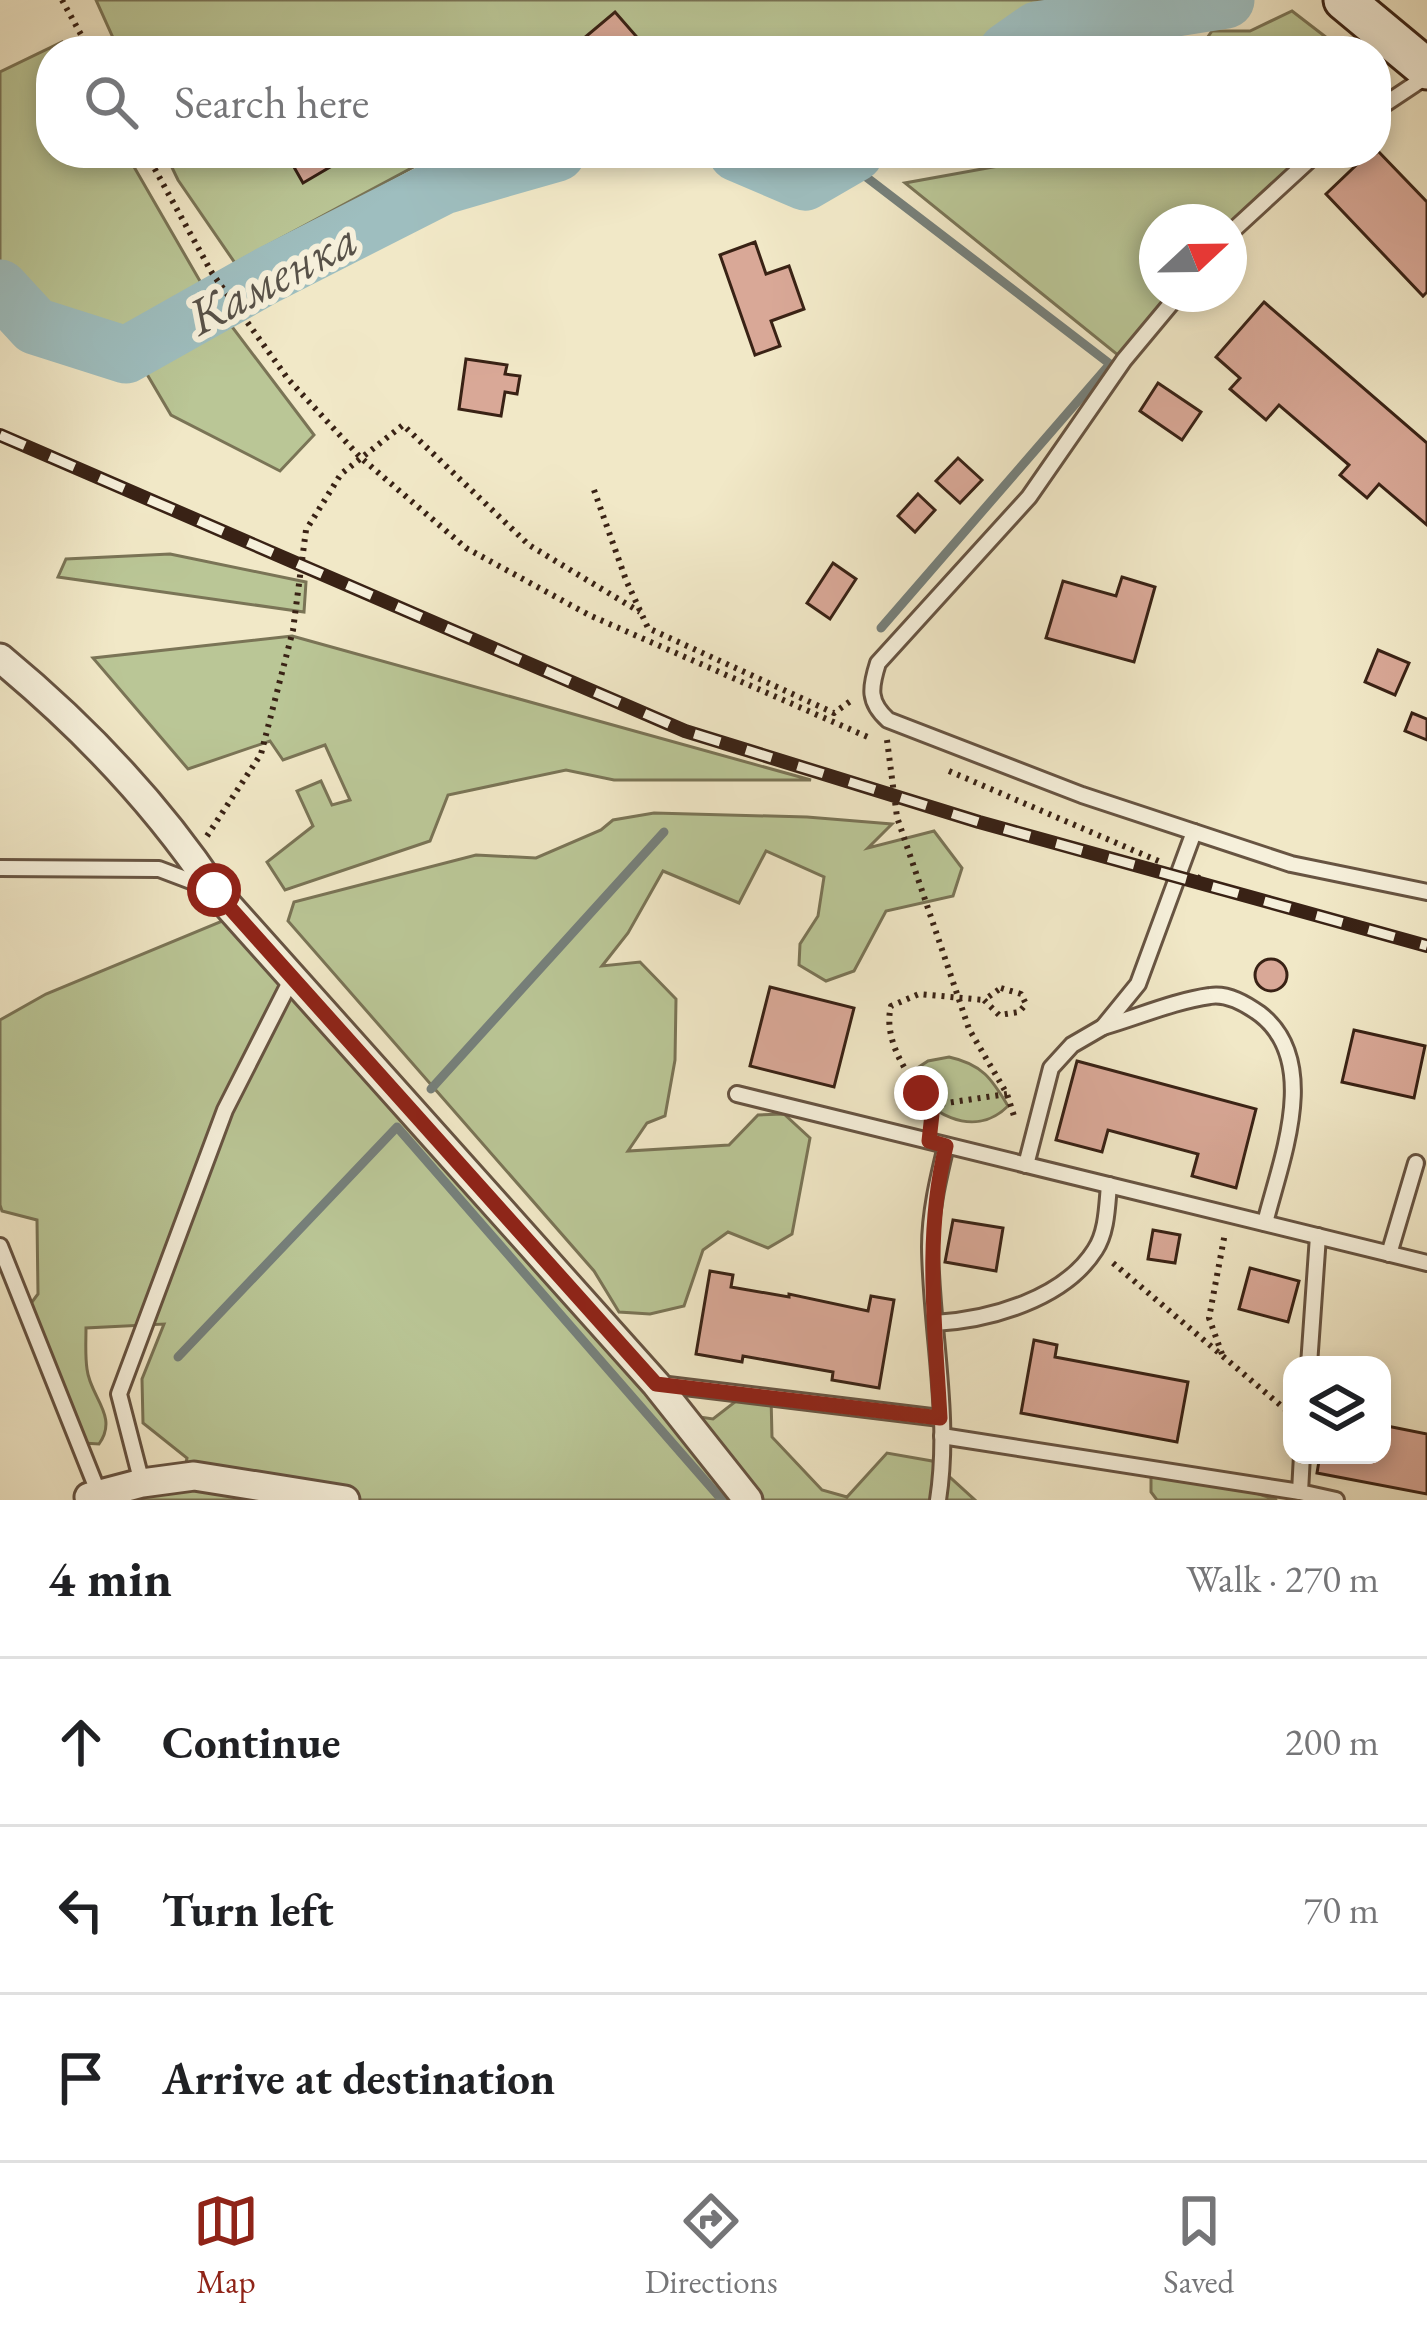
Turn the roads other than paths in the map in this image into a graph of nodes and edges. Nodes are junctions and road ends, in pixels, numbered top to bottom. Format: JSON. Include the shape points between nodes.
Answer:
{"nodes":[{"id":1,"x":1352,"y":7,"type":"edge"},
{"id":2,"x":1385,"y":36,"type":"edge"},
{"id":3,"x":1391,"y":41,"type":"edge"},
{"id":4,"x":1427,"y":73,"type":"edge"},
{"id":5,"x":1391,"y":99,"type":"edge"},
{"id":6,"x":1301,"y":168,"type":"edge"},
{"id":7,"x":1247,"y":217,"type":"edge"},
{"id":8,"x":1164,"y":312,"type":"edge"},
{"id":9,"x":0,"y":658,"type":"edge"},
{"id":10,"x":1194,"y":832,"type":"junction"},
{"id":11,"x":0,"y":868,"type":"edge"},
{"id":12,"x":214,"y":890,"type":"junction"},
{"id":13,"x":1427,"y":892,"type":"edge"},
{"id":14,"x":293,"y":976,"type":"junction"},
{"id":15,"x":1103,"y":1027,"type":"junction"},
{"id":16,"x":737,"y":1094,"type":"dead end"},
{"id":17,"x":946,"y":1146,"type":"junction"},
{"id":18,"x":1018,"y":1163,"type":"junction"},
{"id":19,"x":1415,"y":1163,"type":"dead end"},
{"id":20,"x":1109,"y":1185,"type":"junction"},
{"id":21,"x":1265,"y":1223,"type":"junction"},
{"id":22,"x":1318,"y":1236,"type":"junction"},
{"id":23,"x":0,"y":1246,"type":"edge"},
{"id":24,"x":1389,"y":1254,"type":"junction"},
{"id":25,"x":1427,"y":1263,"type":"edge"},
{"id":26,"x":935,"y":1323,"type":"junction"},
{"id":27,"x":1310,"y":1356,"type":"edge"},
{"id":28,"x":656,"y":1384,"type":"junction"},
{"id":29,"x":940,"y":1418,"type":"junction"},
{"id":30,"x":942,"y":1436,"type":"junction"},
{"id":31,"x":1302,"y":1464,"type":"edge"},
{"id":32,"x":142,"y":1483,"type":"junction"},
{"id":33,"x":1300,"y":1492,"type":"junction"},
{"id":34,"x":90,"y":1497,"type":"edge"},
{"id":35,"x":345,"y":1500,"type":"edge"},
{"id":36,"x":748,"y":1500,"type":"edge"},
{"id":37,"x":938,"y":1500,"type":"edge"},
{"id":38,"x":1336,"y":1500,"type":"edge"}],
"edges":[{"from":1,"to":2,"type":"street"},
{"from":3,"to":4,"type":"street"},
{"from":4,"to":5,"type":"lane"},
{"from":6,"to":7,"type":"lane"},
{"from":8,"to":10,"type":"lane","via":[[1029,497],[878,663],[870,688],[888,720]]},
{"from":9,"to":12,"type":"street","via":[[69,716]]},
{"from":10,"to":13,"type":"lane","via":[[1291,864]]},
{"from":10,"to":15,"type":"lane","via":[[1138,984]]},
{"from":11,"to":12,"type":"lane","via":[[159,869]]},
{"from":12,"to":14,"type":"street"},
{"from":14,"to":28,"type":"street"},
{"from":14,"to":32,"type":"lane","via":[[225,1109],[119,1394]]},
{"from":15,"to":18,"type":"lane","via":[[1051,1068]]},
{"from":15,"to":21,"type":"lane","via":[[1214,994],[1244,1002],[1271,1023],[1290,1064],[1294,1105]]},
{"from":16,"to":17,"type":"lane"},
{"from":17,"to":18,"type":"lane"},
{"from":17,"to":26,"type":"lane","via":[[930,1244]]},
{"from":18,"to":20,"type":"lane"},
{"from":19,"to":24,"type":"lane"},
{"from":20,"to":21,"type":"lane"},
{"from":20,"to":26,"type":"lane","via":[[1096,1250],[1064,1284],[1021,1304]]},
{"from":21,"to":22,"type":"lane"},
{"from":22,"to":24,"type":"lane"},
{"from":22,"to":27,"type":"lane"},
{"from":23,"to":34,"type":"lane"},
{"from":24,"to":25,"type":"lane"},
{"from":26,"to":29,"type":"lane"},
{"from":28,"to":29,"type":"lane"},
{"from":28,"to":36,"type":"street"},
{"from":29,"to":30,"type":"lane"},
{"from":30,"to":33,"type":"lane"},
{"from":30,"to":37,"type":"lane"},
{"from":31,"to":33,"type":"lane"},
{"from":32,"to":34,"type":"street"},
{"from":32,"to":35,"type":"street","via":[[194,1476]]},
{"from":33,"to":38,"type":"lane"}]}
